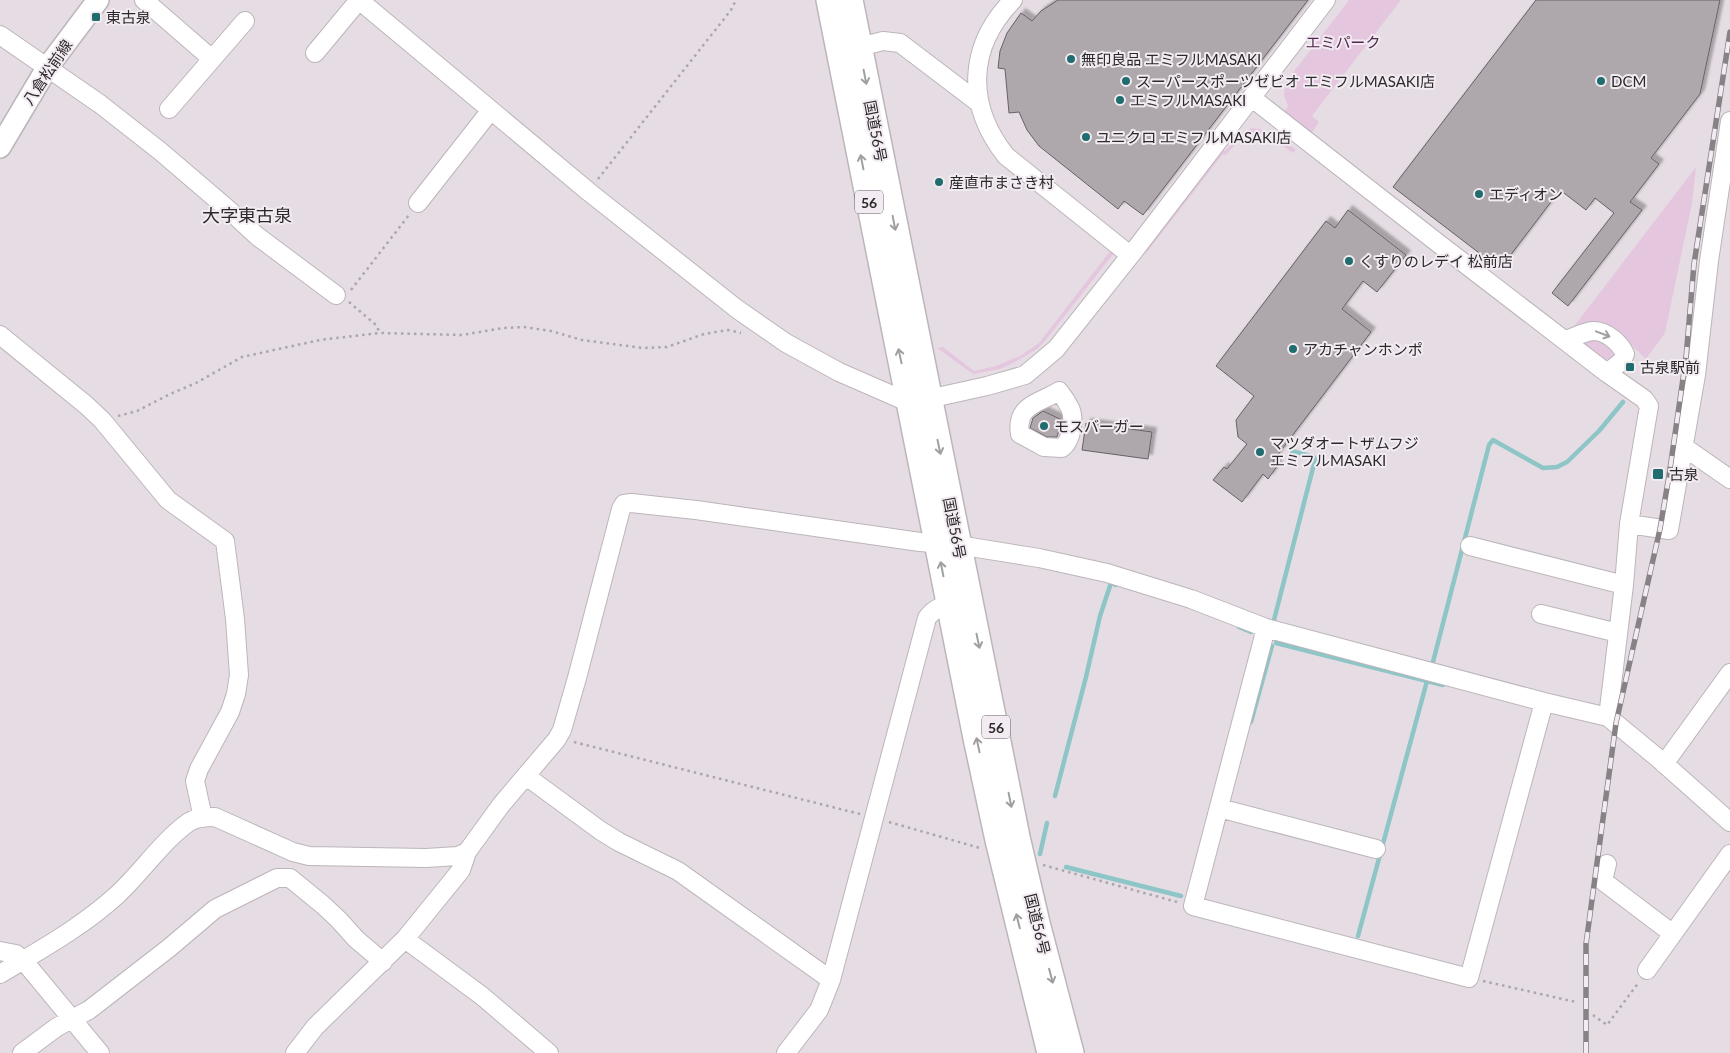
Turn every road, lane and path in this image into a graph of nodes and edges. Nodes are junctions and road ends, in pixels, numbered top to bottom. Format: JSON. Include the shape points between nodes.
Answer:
{"nodes":[{"id":1,"x":98,"y":0,"type":"edge"},
{"id":2,"x":144,"y":0,"type":"edge"},
{"id":3,"x":359,"y":0,"type":"edge"},
{"id":4,"x":736,"y":0,"type":"edge"},
{"id":5,"x":829,"y":0,"type":"edge"},
{"id":6,"x":850,"y":0,"type":"edge"},
{"id":7,"x":1013,"y":0,"type":"edge"},
{"id":8,"x":1326,"y":0,"type":"edge"},
{"id":9,"x":245,"y":21,"type":"dead end"},
{"id":10,"x":1,"y":39,"type":"edge"},
{"id":11,"x":860,"y":47,"type":"junction"},
{"id":12,"x":315,"y":53,"type":"dead end"},
{"id":13,"x":212,"y":59,"type":"junction"},
{"id":14,"x":47,"y":68,"type":"junction"},
{"id":15,"x":1252,"y":98,"type":"junction"},
{"id":16,"x":979,"y":103,"type":"junction"},
{"id":17,"x":169,"y":108,"type":"dead end"},
{"id":18,"x":491,"y":110,"type":"junction"},
{"id":19,"x":1730,"y":121,"type":"edge"},
{"id":20,"x":0,"y":147,"type":"edge"},
{"id":21,"x":589,"y":192,"type":"junction"},
{"id":22,"x":418,"y":203,"type":"joint"},
{"id":23,"x":1130,"y":255,"type":"junction"},
{"id":24,"x":340,"y":297,"type":"junction"},
{"id":25,"x":380,"y":333,"type":"junction"},
{"id":26,"x":745,"y":334,"type":"dead end"},
{"id":27,"x":0,"y":335,"type":"edge"},
{"id":28,"x":1566,"y":340,"type":"junction"},
{"id":29,"x":1607,"y":373,"type":"junction"},
{"id":30,"x":919,"y":402,"type":"junction"},
{"id":31,"x":102,"y":420,"type":"junction"},
{"id":32,"x":1684,"y":447,"type":"junction"},
{"id":33,"x":1730,"y":480,"type":"edge"},
{"id":34,"x":1629,"y":524,"type":"junction"},
{"id":35,"x":948,"y":544,"type":"junction"},
{"id":36,"x":1470,"y":546,"type":"dead end"},
{"id":37,"x":1624,"y":585,"type":"junction"},
{"id":38,"x":959,"y":602,"type":"junction"},
{"id":39,"x":1541,"y":614,"type":"dead end"},
{"id":40,"x":1266,"y":628,"type":"junction"},
{"id":41,"x":1618,"y":633,"type":"junction"},
{"id":42,"x":1730,"y":673,"type":"edge"},
{"id":43,"x":1544,"y":702,"type":"junction"},
{"id":44,"x":1608,"y":717,"type":"junction"},
{"id":45,"x":558,"y":738,"type":"junction"},
{"id":46,"x":1664,"y":764,"type":"junction"},
{"id":47,"x":526,"y":776,"type":"junction"},
{"id":48,"x":1219,"y":808,"type":"junction"},
{"id":49,"x":203,"y":818,"type":"junction"},
{"id":50,"x":874,"y":818,"type":"junction"},
{"id":51,"x":1730,"y":822,"type":"edge"},
{"id":52,"x":1376,"y":849,"type":"dead end"},
{"id":53,"x":467,"y":852,"type":"junction"},
{"id":54,"x":1730,"y":854,"type":"edge"},
{"id":55,"x":1012,"y":856,"type":"junction"},
{"id":56,"x":1607,"y":864,"type":"dead end"},
{"id":57,"x":1193,"y":906,"type":"junction"},
{"id":58,"x":1673,"y":934,"type":"junction"},
{"id":59,"x":405,"y":939,"type":"junction"},
{"id":60,"x":0,"y":951,"type":"edge"},
{"id":61,"x":23,"y":960,"type":"junction"},
{"id":62,"x":383,"y":962,"type":"junction"},
{"id":63,"x":1647,"y":970,"type":"joint"},
{"id":64,"x":0,"y":974,"type":"edge"},
{"id":65,"x":1470,"y":978,"type":"junction"},
{"id":66,"x":831,"y":980,"type":"junction"},
{"id":67,"x":1576,"y":1002,"type":"dead end"},
{"id":68,"x":1593,"y":1015,"type":"dead end"},
{"id":69,"x":71,"y":1019,"type":"junction"},
{"id":70,"x":22,"y":1053,"type":"edge"},
{"id":71,"x":100,"y":1053,"type":"edge"},
{"id":72,"x":295,"y":1053,"type":"edge"},
{"id":73,"x":549,"y":1053,"type":"edge"},
{"id":74,"x":786,"y":1053,"type":"edge"},
{"id":75,"x":1050,"y":1053,"type":"edge"},
{"id":76,"x":1071,"y":1053,"type":"edge"}],
"edges":[{"from":1,"to":14,"type":"main road","name":"八倉松前線"},
{"from":2,"to":13,"type":"street"},
{"from":3,"to":12,"type":"street"},
{"from":3,"to":18,"type":"street"},
{"from":4,"to":21,"type":"path"},
{"from":30,"to":5,"type":"highway","name":"国道56号","number":"56","one_way":true},
{"from":6,"to":11,"type":"highway","name":"国道56号","number":"56"},
{"from":7,"to":16,"type":"street","via":[[991,28],[983,46],[977,74]]},
{"from":8,"to":15,"type":"street"},
{"from":9,"to":13,"type":"street"},
{"from":10,"to":14,"type":"street"},
{"from":11,"to":16,"type":"street","via":[[883,42],[900,43]]},
{"from":11,"to":30,"type":"highway","name":"国道56号","number":"56","one_way":true},
{"from":13,"to":17,"type":"street"},
{"from":14,"to":20,"type":"main road","name":"八倉松前線"},
{"from":14,"to":24,"type":"street","via":[[122,121],[257,236]]},
{"from":15,"to":23,"type":"street"},
{"from":15,"to":28,"type":"street"},
{"from":16,"to":23,"type":"street","via":[[994,141],[1006,156]]},
{"from":18,"to":21,"type":"street"},
{"from":18,"to":22,"type":"street"},
{"from":19,"to":32,"type":"street"},
{"from":21,"to":30,"type":"street","via":[[737,309],[786,343],[839,372]]},
{"from":22,"to":24,"type":"path"},
{"from":23,"to":30,"type":"street","via":[[1056,349],[1025,375]]},
{"from":24,"to":25,"type":"path","via":[[376,325]]},
{"from":25,"to":26,"type":"path","via":[[462,335],[524,327],[582,340],[643,348],[667,347],[704,334],[728,330]]},
{"from":25,"to":31,"type":"path","via":[[320,340],[242,357],[137,411]]},
{"from":27,"to":31,"type":"street"},
{"from":28,"to":29,"type":"street"},
{"from":28,"to":29,"type":"street","one_way":true,"via":[[1594,331],[1615,340],[1625,354],[1622,361]]},
{"from":29,"to":34,"type":"street","via":[[1649,406]]},
{"from":30,"to":35,"type":"highway","name":"国道56号","number":"56"},
{"from":31,"to":49,"type":"street","via":[[168,500],[225,541],[239,675],[230,712],[195,781]]},
{"from":32,"to":33,"type":"street"},
{"from":32,"to":34,"type":"street","via":[[1669,530]]},
{"from":34,"to":37,"type":"street"},
{"from":35,"to":38,"type":"highway","name":"国道56号","number":"56"},
{"from":35,"to":40,"type":"street","via":[[1039,558],[1107,573],[1191,599]]},
{"from":35,"to":45,"type":"street","via":[[696,510],[624,504]]},
{"from":36,"to":37,"type":"street"},
{"from":37,"to":41,"type":"street"},
{"from":38,"to":50,"type":"street","via":[[933,610],[927,618]]},
{"from":38,"to":55,"type":"highway","name":"国道56号","number":"56"},
{"from":39,"to":41,"type":"street"},
{"from":40,"to":43,"type":"street"},
{"from":40,"to":48,"type":"street"},
{"from":41,"to":44,"type":"street"},
{"from":42,"to":46,"type":"street"},
{"from":43,"to":44,"type":"street"},
{"from":43,"to":65,"type":"street"},
{"from":44,"to":46,"type":"street"},
{"from":45,"to":47,"type":"street"},
{"from":45,"to":50,"type":"path"},
{"from":46,"to":51,"type":"street"},
{"from":47,"to":53,"type":"street"},
{"from":47,"to":66,"type":"street","via":[[601,831],[678,871]]},
{"from":48,"to":52,"type":"street"},
{"from":48,"to":57,"type":"street"},
{"from":49,"to":53,"type":"street","via":[[215,817],[308,856],[426,858],[458,856]]},
{"from":49,"to":61,"type":"street","via":[[191,821],[176,833],[116,896]]},
{"from":50,"to":55,"type":"path"},
{"from":50,"to":66,"type":"street"},
{"from":53,"to":59,"type":"street","via":[[461,870]]},
{"from":54,"to":58,"type":"street"},
{"from":55,"to":57,"type":"path"},
{"from":75,"to":55,"type":"highway","name":"国道56号","number":"56","one_way":true},
{"from":55,"to":76,"type":"highway","name":"国道56号","number":"56","one_way":true},
{"from":56,"to":58,"type":"street","via":[[1603,881]]},
{"from":57,"to":65,"type":"street"},
{"from":58,"to":63,"type":"street"},
{"from":59,"to":62,"type":"street"},
{"from":59,"to":73,"type":"street","via":[[482,996]]},
{"from":60,"to":61,"type":"street","via":[[16,954]]},
{"from":61,"to":64,"type":"street"},
{"from":61,"to":69,"type":"street"},
{"from":62,"to":69,"type":"street","via":[[290,878],[277,878],[215,909],[89,1010]]},
{"from":62,"to":72,"type":"street","via":[[315,1027]]},
{"from":63,"to":68,"type":"path","via":[[1607,1025]]},
{"from":65,"to":67,"type":"path"},
{"from":66,"to":74,"type":"street","via":[[820,1010]]},
{"from":69,"to":70,"type":"street"},
{"from":69,"to":71,"type":"street"}]}
